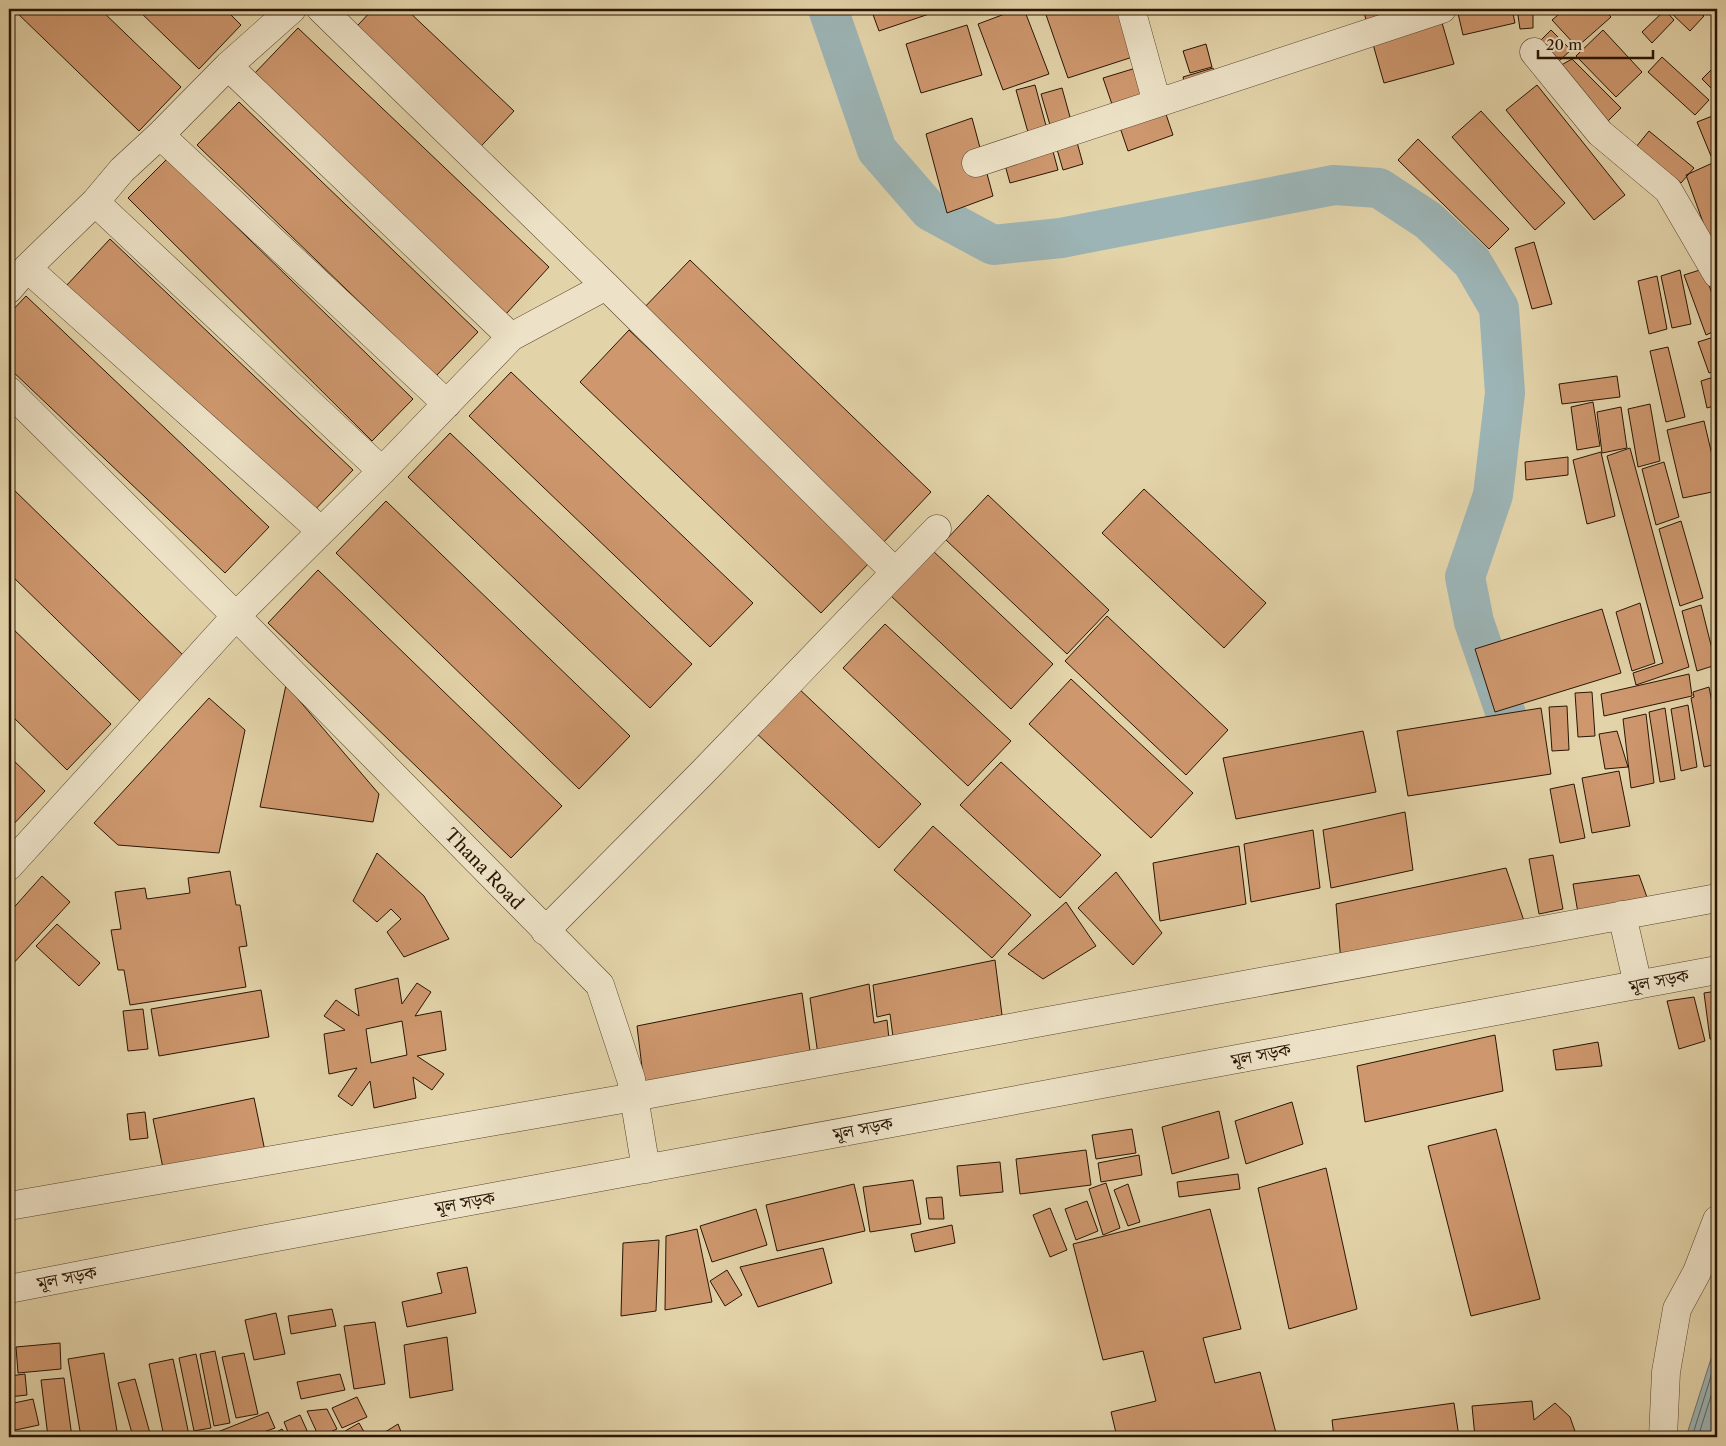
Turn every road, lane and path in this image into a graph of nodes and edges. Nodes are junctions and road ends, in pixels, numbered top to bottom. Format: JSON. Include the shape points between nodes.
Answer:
{"nodes":[{"id":1,"x":292,"y":9,"type":"edge"},
{"id":2,"x":321,"y":9,"type":"edge"},
{"id":3,"x":1131,"y":9,"type":"edge"},
{"id":4,"x":1442,"y":9,"type":"edge"},
{"id":5,"x":1534,"y":52,"type":"dead end"},
{"id":6,"x":228,"y":66,"type":"junction"},
{"id":7,"x":1157,"y":103,"type":"junction"},
{"id":8,"x":160,"y":135,"type":"junction"},
{"id":9,"x":976,"y":163,"type":"dead end"},
{"id":10,"x":95,"y":202,"type":"junction"},
{"id":11,"x":28,"y":268,"type":"junction"},
{"id":12,"x":1717,"y":274,"type":"edge"},
{"id":13,"x":606,"y":286,"type":"junction"},
{"id":14,"x":9,"y":289,"type":"edge"},
{"id":15,"x":511,"y":337,"type":"junction"},
{"id":16,"x":9,"y":392,"type":"edge"},
{"id":17,"x":447,"y":404,"type":"junction"},
{"id":18,"x":382,"y":471,"type":"junction"},
{"id":19,"x":937,"y":529,"type":"dead end"},
{"id":20,"x":320,"y":530,"type":"junction"},
{"id":21,"x":895,"y":572,"type":"junction"},
{"id":22,"x":236,"y":616,"type":"junction"},
{"id":23,"x":9,"y":866,"type":"edge"},
{"id":24,"x":1717,"y":898,"type":"edge"},
{"id":25,"x":1622,"y":915,"type":"junction"},
{"id":26,"x":545,"y":931,"type":"junction"},
{"id":27,"x":1717,"y":970,"type":"edge"},
{"id":28,"x":1638,"y":985,"type":"junction"},
{"id":29,"x":634,"y":1097,"type":"junction"},
{"id":30,"x":646,"y":1170,"type":"junction"},
{"id":31,"x":9,"y":1206,"type":"edge"},
{"id":32,"x":1717,"y":1220,"type":"edge"},
{"id":33,"x":9,"y":1289,"type":"edge"},
{"id":34,"x":1663,"y":1437,"type":"edge"}],
"edges":[{"from":1,"to":6,"type":"street"},
{"from":2,"to":13,"type":"street"},
{"from":3,"to":7,"type":"street"},
{"from":4,"to":7,"type":"street"},
{"from":5,"to":12,"type":"street","via":[[1600,133],[1668,190]]},
{"from":6,"to":8,"type":"street"},
{"from":6,"to":15,"type":"street"},
{"from":7,"to":9,"type":"street"},
{"from":8,"to":10,"type":"street","via":[[122,170]]},
{"from":8,"to":17,"type":"street"},
{"from":10,"to":11,"type":"street"},
{"from":10,"to":18,"type":"street"},
{"from":11,"to":14,"type":"street"},
{"from":11,"to":20,"type":"street"},
{"from":13,"to":15,"type":"street"},
{"from":13,"to":21,"type":"street"},
{"from":15,"to":17,"type":"street"},
{"from":16,"to":22,"type":"street","name":"Thana Road"},
{"from":17,"to":18,"type":"street"},
{"from":18,"to":20,"type":"street"},
{"from":19,"to":21,"type":"street"},
{"from":20,"to":22,"type":"street"},
{"from":21,"to":26,"type":"street"},
{"from":22,"to":23,"type":"street"},
{"from":22,"to":26,"type":"street","name":"Thana Road"},
{"from":24,"to":25,"type":"street"},
{"from":25,"to":28,"type":"street"},
{"from":25,"to":29,"type":"street"},
{"from":26,"to":29,"type":"street","name":"Thana Road","via":[[600,985]]},
{"from":27,"to":28,"type":"street","name":"মূল সড়ক"},
{"from":28,"to":30,"type":"street","name":"মূল সড়ক"},
{"from":29,"to":30,"type":"street","name":"Thana Road"},
{"from":29,"to":31,"type":"street"},
{"from":30,"to":33,"type":"street","name":"মূল সড়ক"},
{"from":32,"to":34,"type":"street","via":[[1697,1272],[1677,1309],[1666,1372]]}]}
